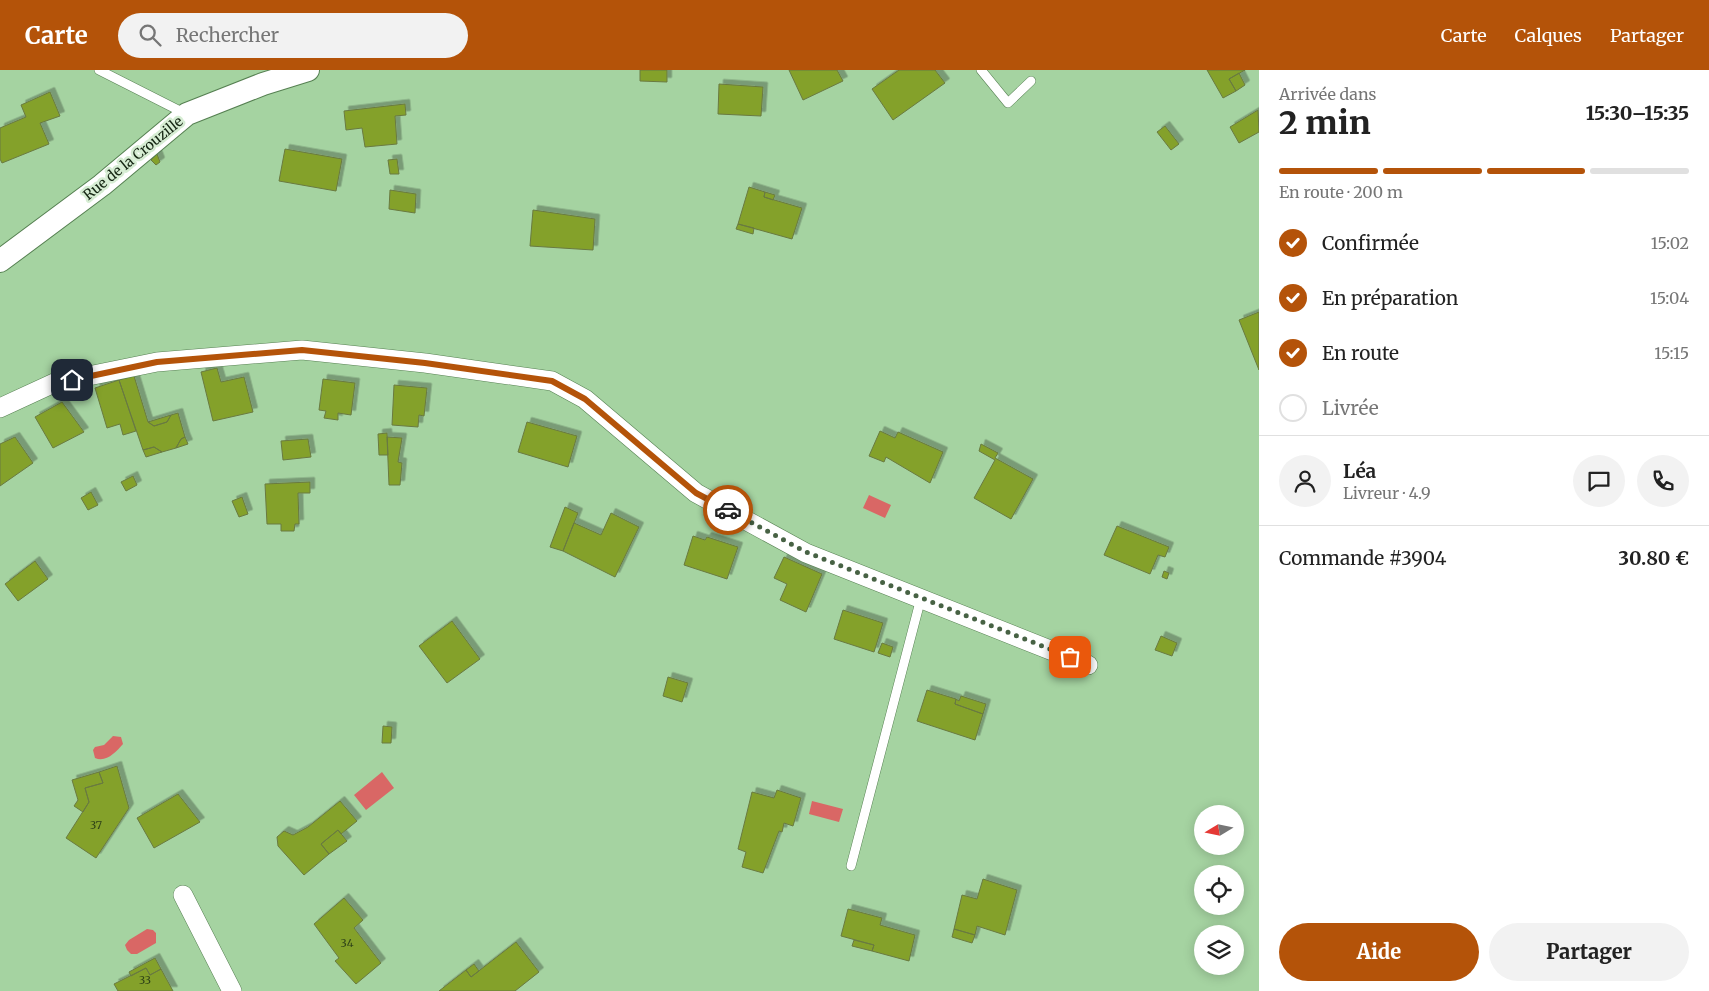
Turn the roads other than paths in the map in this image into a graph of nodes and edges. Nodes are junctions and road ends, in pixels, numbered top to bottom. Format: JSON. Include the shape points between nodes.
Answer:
{"nodes":[{"id":1,"x":99,"y":70,"type":"edge"},
{"id":2,"x":308,"y":70,"type":"edge"},
{"id":3,"x":981,"y":70,"type":"edge"},
{"id":4,"x":1031,"y":81,"type":"dead end"},
{"id":5,"x":186,"y":114,"type":"junction"},
{"id":6,"x":0,"y":261,"type":"edge"},
{"id":7,"x":0,"y":408,"type":"edge"},
{"id":8,"x":921,"y":598,"type":"junction"},
{"id":9,"x":1088,"y":665,"type":"dead end"},
{"id":10,"x":850,"y":866,"type":"dead end"},
{"id":11,"x":183,"y":895,"type":"dead end"},
{"id":12,"x":232,"y":991,"type":"edge"}],
"edges":[{"from":1,"to":5,"type":"lane"},
{"from":2,"to":5,"type":"street","name":"Rue de la Crouzille"},
{"from":3,"to":4,"type":"lane","via":[[1008,102]]},
{"from":5,"to":6,"type":"street","name":"Rue de la Crouzille","via":[[102,185]]},
{"from":7,"to":8,"type":"street","via":[[54,383],[157,362],[302,350],[552,381],[585,399],[696,493],[806,552]]},
{"from":8,"to":9,"type":"street"},
{"from":8,"to":10,"type":"lane"},
{"from":11,"to":12,"type":"street"}]}
